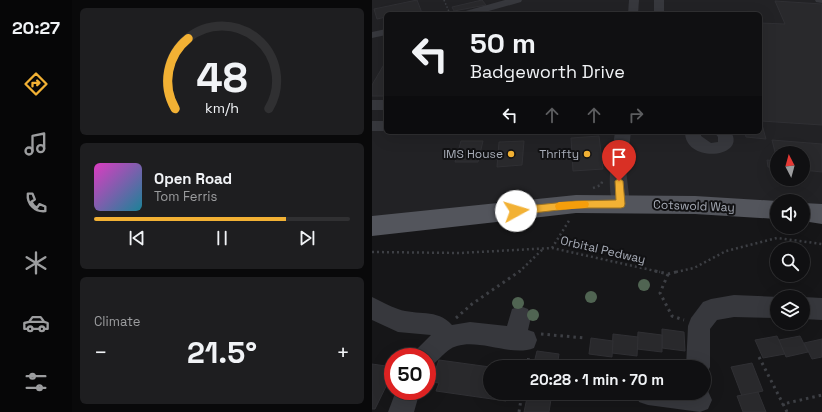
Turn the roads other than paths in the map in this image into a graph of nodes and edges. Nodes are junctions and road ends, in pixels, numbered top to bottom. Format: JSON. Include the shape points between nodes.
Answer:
{"nodes":[{"id":1,"x":517,"y":0,"type":"edge"},
{"id":2,"x":634,"y":0,"type":"edge"},
{"id":3,"x":659,"y":0,"type":"edge"},
{"id":4,"x":473,"y":12,"type":"edge"},
{"id":5,"x":633,"y":12,"type":"edge"},
{"id":6,"x":659,"y":12,"type":"edge"},
{"id":7,"x":372,"y":105,"type":"edge"},
{"id":8,"x":384,"y":105,"type":"edge"},
{"id":9,"x":372,"y":126,"type":"edge"},
{"id":10,"x":384,"y":126,"type":"edge"},
{"id":11,"x":623,"y":134,"type":"edge"},
{"id":12,"x":690,"y":134,"type":"edge"},
{"id":13,"x":724,"y":134,"type":"edge"},
{"id":14,"x":621,"y":204,"type":"junction"},
{"id":15,"x":770,"y":210,"type":"edge"},
{"id":16,"x":810,"y":213,"type":"edge"},
{"id":17,"x":822,"y":214,"type":"edge"},
{"id":18,"x":372,"y":226,"type":"edge"},
{"id":19,"x":770,"y":307,"type":"edge"},
{"id":20,"x":372,"y":308,"type":"edge"},
{"id":21,"x":810,"y":308,"type":"edge"},
{"id":22,"x":822,"y":309,"type":"edge"},
{"id":23,"x":452,"y":328,"type":"junction"},
{"id":24,"x":525,"y":336,"type":"road end"},
{"id":25,"x":434,"y":348,"type":"edge"},
{"id":26,"x":698,"y":360,"type":"edge"},
{"id":27,"x":405,"y":400,"type":"edge"},
{"id":28,"x":688,"y":400,"type":"edge"},
{"id":29,"x":699,"y":402,"type":"edge"},
{"id":30,"x":401,"y":412,"type":"edge"}],
"edges":[{"from":1,"to":4,"type":"street"},
{"from":2,"to":5,"type":"street"},
{"from":3,"to":6,"type":"street"},
{"from":7,"to":8,"type":"street"},
{"from":9,"to":10,"type":"street"},
{"from":11,"to":14,"type":"street","via":[[618,170]]},
{"from":12,"to":13,"type":"street","via":[[701,146],[715,149],[725,145]]},
{"from":14,"to":15,"type":"main road","name":"Cotswold Way"},
{"from":14,"to":18,"type":"main road","name":"Cotswold Way","via":[[576,204]]},
{"from":16,"to":17,"type":"main road"},
{"from":19,"to":26,"type":"street","via":[[734,306],[711,310],[699,326]]},
{"from":20,"to":23,"type":"street","via":[[398,321]]},
{"from":21,"to":22,"type":"street"},
{"from":23,"to":24,"type":"street","via":[[462,334]]},
{"from":23,"to":25,"type":"street"},
{"from":27,"to":30,"type":"street"},
{"from":28,"to":29,"type":"street"}]}
